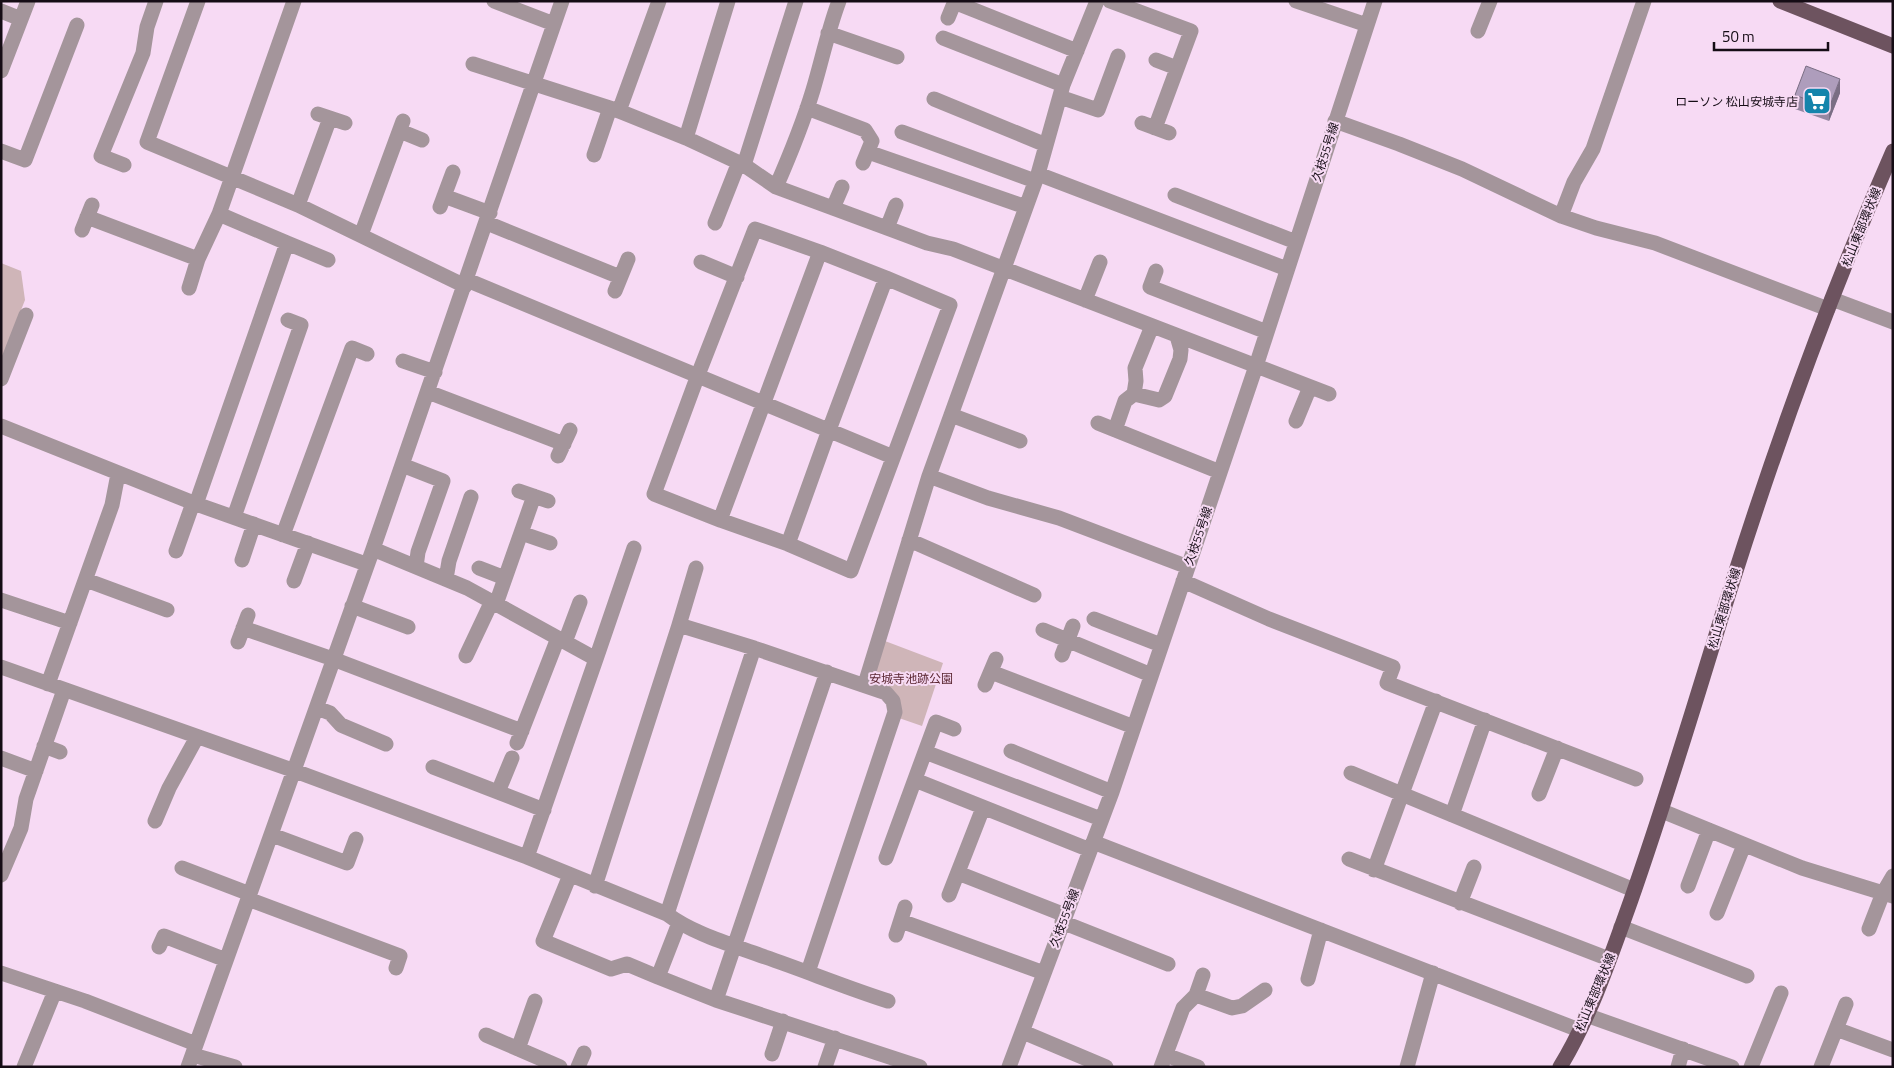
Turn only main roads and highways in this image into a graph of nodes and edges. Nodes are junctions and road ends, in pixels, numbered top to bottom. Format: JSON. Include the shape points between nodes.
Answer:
{"nodes":[{"id":1,"x":1780,"y":1,"type":"edge"},
{"id":2,"x":1893,"y":46,"type":"edge"},
{"id":3,"x":1893,"y":151,"type":"edge"},
{"id":4,"x":1560,"y":1067,"type":"edge"}],
"edges":[{"from":1,"to":2,"type":"main road"},
{"from":3,"to":4,"type":"main road","name":"松山東部環状線","via":[[1830,304],[1753,517],[1662,811],[1621,927],[1580,1030]]}]}
